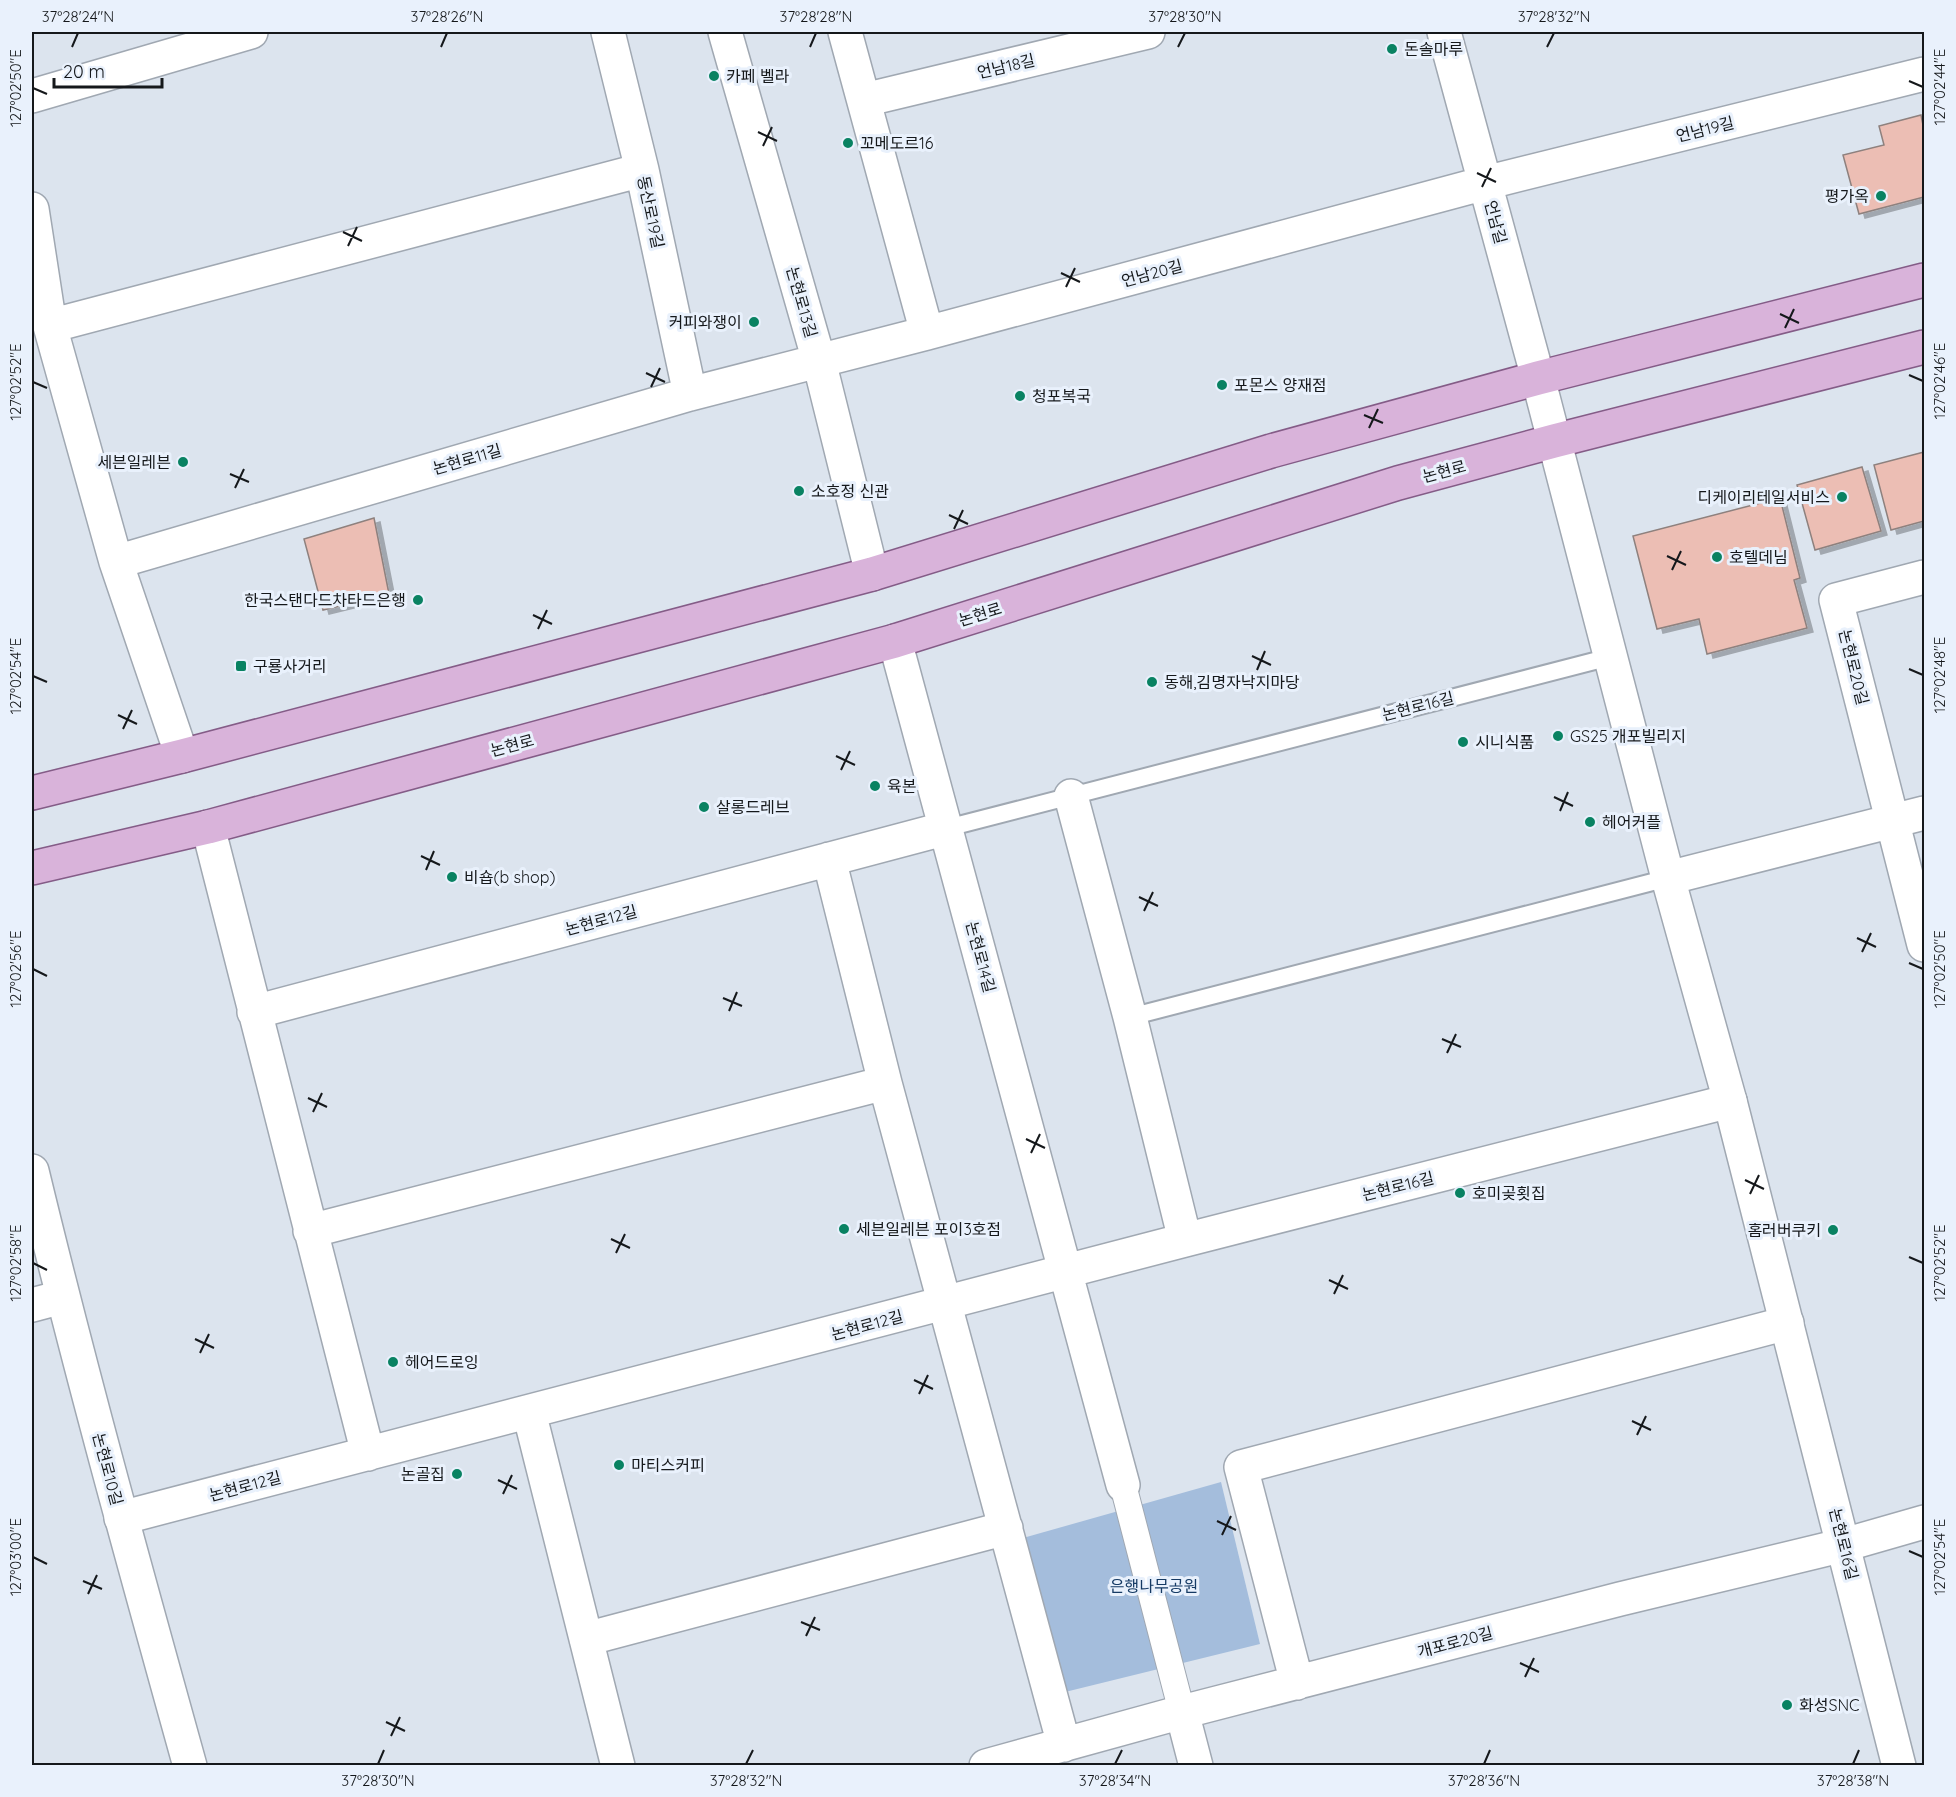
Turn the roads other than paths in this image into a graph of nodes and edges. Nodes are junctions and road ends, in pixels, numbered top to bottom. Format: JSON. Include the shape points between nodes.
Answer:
{"nodes":[{"id":1,"x":251,"y":32,"type":"edge"},
{"id":2,"x":608,"y":32,"type":"edge"},
{"id":3,"x":725,"y":32,"type":"edge"},
{"id":4,"x":845,"y":32,"type":"edge"},
{"id":5,"x":1148,"y":32,"type":"edge"},
{"id":6,"x":1444,"y":32,"type":"edge"},
{"id":7,"x":1924,"y":74,"type":"edge"},
{"id":8,"x":32,"y":96,"type":"edge"},
{"id":9,"x":864,"y":100,"type":"junction"},
{"id":10,"x":642,"y":170,"type":"junction"},
{"id":11,"x":1485,"y":183,"type":"junction"},
{"id":12,"x":32,"y":210,"type":"edge"},
{"id":13,"x":1924,"y":280,"type":"edge"},
{"id":14,"x":50,"y":326,"type":"junction"},
{"id":15,"x":927,"y":333,"type":"junction"},
{"id":16,"x":1924,"y":348,"type":"edge"},
{"id":17,"x":819,"y":361,"type":"junction"},
{"id":18,"x":1538,"y":378,"type":"junction"},
{"id":19,"x":690,"y":394,"type":"junction"},
{"id":20,"x":1554,"y":441,"type":"junction"},
{"id":21,"x":116,"y":562,"type":"junction"},
{"id":22,"x":872,"y":574,"type":"junction"},
{"id":23,"x":1924,"y":577,"type":"edge"},
{"id":24,"x":895,"y":641,"type":"junction"},
{"id":25,"x":1610,"y":657,"type":"junction"},
{"id":26,"x":182,"y":756,"type":"junction"},
{"id":27,"x":32,"y":793,"type":"edge"},
{"id":28,"x":1071,"y":796,"type":"junction"},
{"id":29,"x":1924,"y":813,"type":"edge"},
{"id":30,"x":1893,"y":822,"type":"junction"},
{"id":31,"x":208,"y":827,"type":"junction"},
{"id":32,"x":947,"y":828,"type":"junction"},
{"id":33,"x":829,"y":859,"type":"junction"},
{"id":34,"x":32,"y":868,"type":"edge"},
{"id":35,"x":1668,"y":878,"type":"junction"},
{"id":36,"x":1924,"y":945,"type":"edge"},
{"id":37,"x":254,"y":1012,"type":"junction"},
{"id":38,"x":1130,"y":1017,"type":"junction"},
{"id":39,"x":885,"y":1083,"type":"junction"},
{"id":40,"x":1730,"y":1101,"type":"junction"},
{"id":41,"x":32,"y":1171,"type":"edge"},
{"id":42,"x":310,"y":1231,"type":"junction"},
{"id":43,"x":1185,"y":1240,"type":"junction"},
{"id":44,"x":1065,"y":1273,"type":"junction"},
{"id":45,"x":47,"y":1301,"type":"edge"},
{"id":46,"x":945,"y":1304,"type":"junction"},
{"id":47,"x":1787,"y":1323,"type":"junction"},
{"id":48,"x":529,"y":1412,"type":"junction"},
{"id":49,"x":368,"y":1454,"type":"junction"},
{"id":50,"x":1123,"y":1485,"type":"joint"},
{"id":51,"x":121,"y":1518,"type":"junction"},
{"id":52,"x":1924,"y":1522,"type":"edge"},
{"id":53,"x":1006,"y":1528,"type":"junction"},
{"id":54,"x":1844,"y":1545,"type":"junction"},
{"id":55,"x":586,"y":1639,"type":"junction"},
{"id":56,"x":1297,"y":1683,"type":"junction"},
{"id":57,"x":1182,"y":1712,"type":"junction"},
{"id":58,"x":1064,"y":1745,"type":"junction"},
{"id":59,"x":190,"y":1766,"type":"edge"},
{"id":60,"x":618,"y":1766,"type":"edge"},
{"id":61,"x":986,"y":1766,"type":"edge"},
{"id":62,"x":1196,"y":1766,"type":"edge"},
{"id":63,"x":1899,"y":1766,"type":"edge"}],
"edges":[{"from":1,"to":8,"type":"street"},
{"from":2,"to":10,"type":"street","name":"동산로19길"},
{"from":3,"to":17,"type":"street","name":"논현로13길"},
{"from":4,"to":9,"type":"street"},
{"from":5,"to":9,"type":"street","name":"언남18길"},
{"from":6,"to":11,"type":"street","name":"언남길"},
{"from":7,"to":11,"type":"street","name":"언남19길"},
{"from":9,"to":15,"type":"street"},
{"from":10,"to":14,"type":"street"},
{"from":10,"to":19,"type":"street","name":"동산로19길"},
{"from":11,"to":15,"type":"street","name":"언남20길"},
{"from":11,"to":18,"type":"street","name":"언남길"},
{"from":12,"to":14,"type":"street"},
{"from":13,"to":18,"type":"main road"},
{"from":14,"to":21,"type":"street"},
{"from":15,"to":17,"type":"street","name":"언남20길"},
{"from":16,"to":20,"type":"main road","name":"논현로"},
{"from":17,"to":19,"type":"street","name":"논현로11길"},
{"from":17,"to":22,"type":"street","name":"논현로13길"},
{"from":18,"to":20,"type":"street","name":"논현로16길"},
{"from":18,"to":22,"type":"main road","via":[[1271,451]]},
{"from":19,"to":21,"type":"street","name":"논현로11길"},
{"from":20,"to":24,"type":"main road","name":"논현로","via":[[1398,483]]},
{"from":20,"to":25,"type":"street","name":"논현로16길"},
{"from":21,"to":26,"type":"street"},
{"from":22,"to":26,"type":"main road"},
{"from":23,"to":30,"type":"street","name":"논현로20길","via":[[1836,600]]},
{"from":24,"to":31,"type":"main road","name":"논현로"},
{"from":24,"to":32,"type":"street","name":"논현로14길"},
{"from":25,"to":28,"type":"lane","name":"논현로16길"},
{"from":25,"to":35,"type":"street","name":"논현로16길"},
{"from":26,"to":27,"type":"main road"},
{"from":28,"to":32,"type":"lane","name":"논현로16길"},
{"from":28,"to":38,"type":"street"},
{"from":29,"to":30,"type":"street"},
{"from":30,"to":35,"type":"street"},
{"from":30,"to":36,"type":"street"},
{"from":31,"to":34,"type":"main road","name":"논현로"},
{"from":31,"to":37,"type":"street"},
{"from":32,"to":33,"type":"street","name":"논현로12길"},
{"from":32,"to":44,"type":"street","name":"논현로14길"},
{"from":33,"to":37,"type":"street","name":"논현로12길"},
{"from":33,"to":39,"type":"street"},
{"from":35,"to":38,"type":"lane"},
{"from":35,"to":40,"type":"street","name":"논현로16길"},
{"from":37,"to":42,"type":"street"},
{"from":38,"to":43,"type":"street"},
{"from":39,"to":42,"type":"street"},
{"from":39,"to":46,"type":"street"},
{"from":40,"to":43,"type":"street","name":"논현로16길"},
{"from":40,"to":47,"type":"street","name":"논현로16길"},
{"from":41,"to":45,"type":"street","name":"논현로10길"},
{"from":42,"to":49,"type":"street"},
{"from":43,"to":44,"type":"street","name":"논현로16길"},
{"from":44,"to":46,"type":"street","name":"논현로12길"},
{"from":44,"to":50,"type":"street","name":"논현로14길"},
{"from":45,"to":51,"type":"street","name":"논현로10길"},
{"from":46,"to":48,"type":"street","name":"논현로12길"},
{"from":46,"to":53,"type":"street"},
{"from":47,"to":54,"type":"street","name":"논현로16길"},
{"from":47,"to":56,"type":"street","via":[[1241,1467]]},
{"from":48,"to":49,"type":"street","name":"논현로12길"},
{"from":48,"to":55,"type":"street"},
{"from":49,"to":51,"type":"street","name":"논현로12길"},
{"from":50,"to":57,"type":"street"},
{"from":51,"to":59,"type":"street","name":"논현로10길"},
{"from":52,"to":54,"type":"street","name":"개포로20길"},
{"from":53,"to":55,"type":"street"},
{"from":53,"to":58,"type":"street"},
{"from":54,"to":56,"type":"street","name":"개포로20길"},
{"from":54,"to":63,"type":"street","name":"논현로16길"},
{"from":55,"to":60,"type":"street"},
{"from":56,"to":57,"type":"street","name":"개포로20길"},
{"from":57,"to":58,"type":"street","name":"개포로20길"},
{"from":57,"to":62,"type":"street"},
{"from":58,"to":61,"type":"street","name":"개포로20길"}]}
